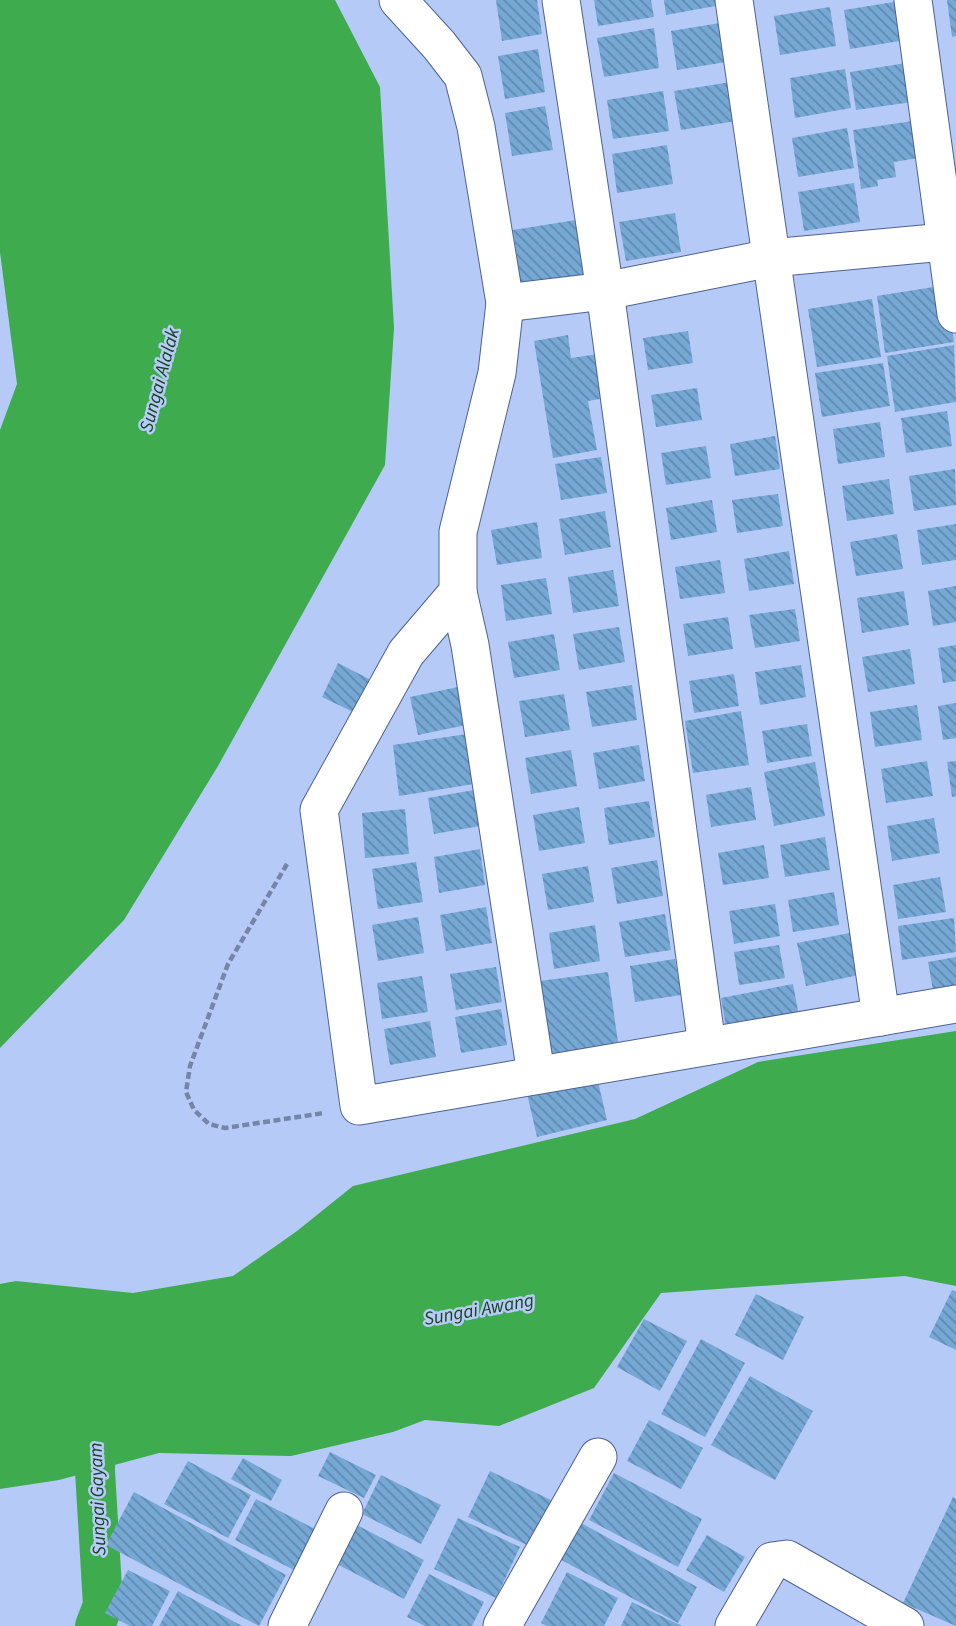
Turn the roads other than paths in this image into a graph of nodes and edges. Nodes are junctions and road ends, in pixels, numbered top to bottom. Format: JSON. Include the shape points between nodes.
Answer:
{"nodes":[{"id":1,"x":398,"y":0,"type":"edge"},
{"id":2,"x":561,"y":0,"type":"edge"},
{"id":3,"x":734,"y":0,"type":"edge"},
{"id":4,"x":913,"y":0,"type":"edge"},
{"id":5,"x":951,"y":241,"type":"edge"},
{"id":6,"x":771,"y":258,"type":"junction"},
{"id":7,"x":605,"y":291,"type":"junction"},
{"id":8,"x":505,"y":303,"type":"junction"},
{"id":9,"x":956,"y":314,"type":"edge"},
{"id":10,"x":458,"y":592,"type":"junction"},
{"id":11,"x":956,"y":1004,"type":"edge"},
{"id":12,"x":881,"y":1017,"type":"junction"},
{"id":13,"x":707,"y":1046,"type":"junction"},
{"id":14,"x":536,"y":1074,"type":"junction"},
{"id":15,"x":598,"y":1457,"type":"dead end"},
{"id":16,"x":344,"y":1511,"type":"dead end"},
{"id":17,"x":287,"y":1626,"type":"edge"},
{"id":18,"x":502,"y":1626,"type":"edge"},
{"id":19,"x":734,"y":1626,"type":"edge"},
{"id":20,"x":905,"y":1626,"type":"edge"}],
"edges":[{"from":1,"to":8,"type":"street","via":[[463,76],[476,127]]},
{"from":2,"to":7,"type":"street"},
{"from":3,"to":6,"type":"street"},
{"from":4,"to":5,"type":"street"},
{"from":5,"to":6,"type":"street"},
{"from":5,"to":9,"type":"street"},
{"from":6,"to":7,"type":"street"},
{"from":6,"to":12,"type":"street"},
{"from":7,"to":8,"type":"street"},
{"from":7,"to":13,"type":"street"},
{"from":8,"to":10,"type":"street","via":[[497,373],[458,532]]},
{"from":10,"to":14,"type":"street"},
{"from":10,"to":14,"type":"street","via":[[406,653],[319,810],[359,1106]]},
{"from":11,"to":12,"type":"street"},
{"from":12,"to":13,"type":"street"},
{"from":13,"to":14,"type":"street"},
{"from":15,"to":18,"type":"street"},
{"from":16,"to":17,"type":"street"},
{"from":19,"to":20,"type":"street","via":[[772,1561],[787,1559]]}]}
